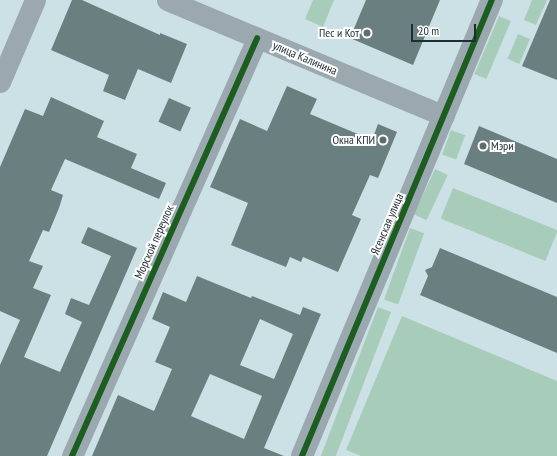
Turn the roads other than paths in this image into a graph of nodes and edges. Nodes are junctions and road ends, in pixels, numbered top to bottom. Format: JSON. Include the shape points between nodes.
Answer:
{"nodes":[{"id":1,"x":35,"y":0,"type":"edge"},
{"id":2,"x":167,"y":0,"type":"edge"},
{"id":3,"x":492,"y":0,"type":"edge"},
{"id":4,"x":257,"y":38,"type":"junction"},
{"id":5,"x":0,"y":82,"type":"edge"},
{"id":6,"x":444,"y":116,"type":"junction"},
{"id":7,"x":72,"y":456,"type":"edge"},
{"id":8,"x":302,"y":456,"type":"edge"}],
"edges":[{"from":1,"to":5,"type":"street"},
{"from":2,"to":4,"type":"street","name":"улица Калинина"},
{"from":3,"to":6,"type":"street","name":"Ясенская улица"},
{"from":4,"to":6,"type":"street","name":"улица Калинина"},
{"from":4,"to":7,"type":"street","name":"Морской переулок"},
{"from":6,"to":8,"type":"street","name":"Ясенская улица"}]}
